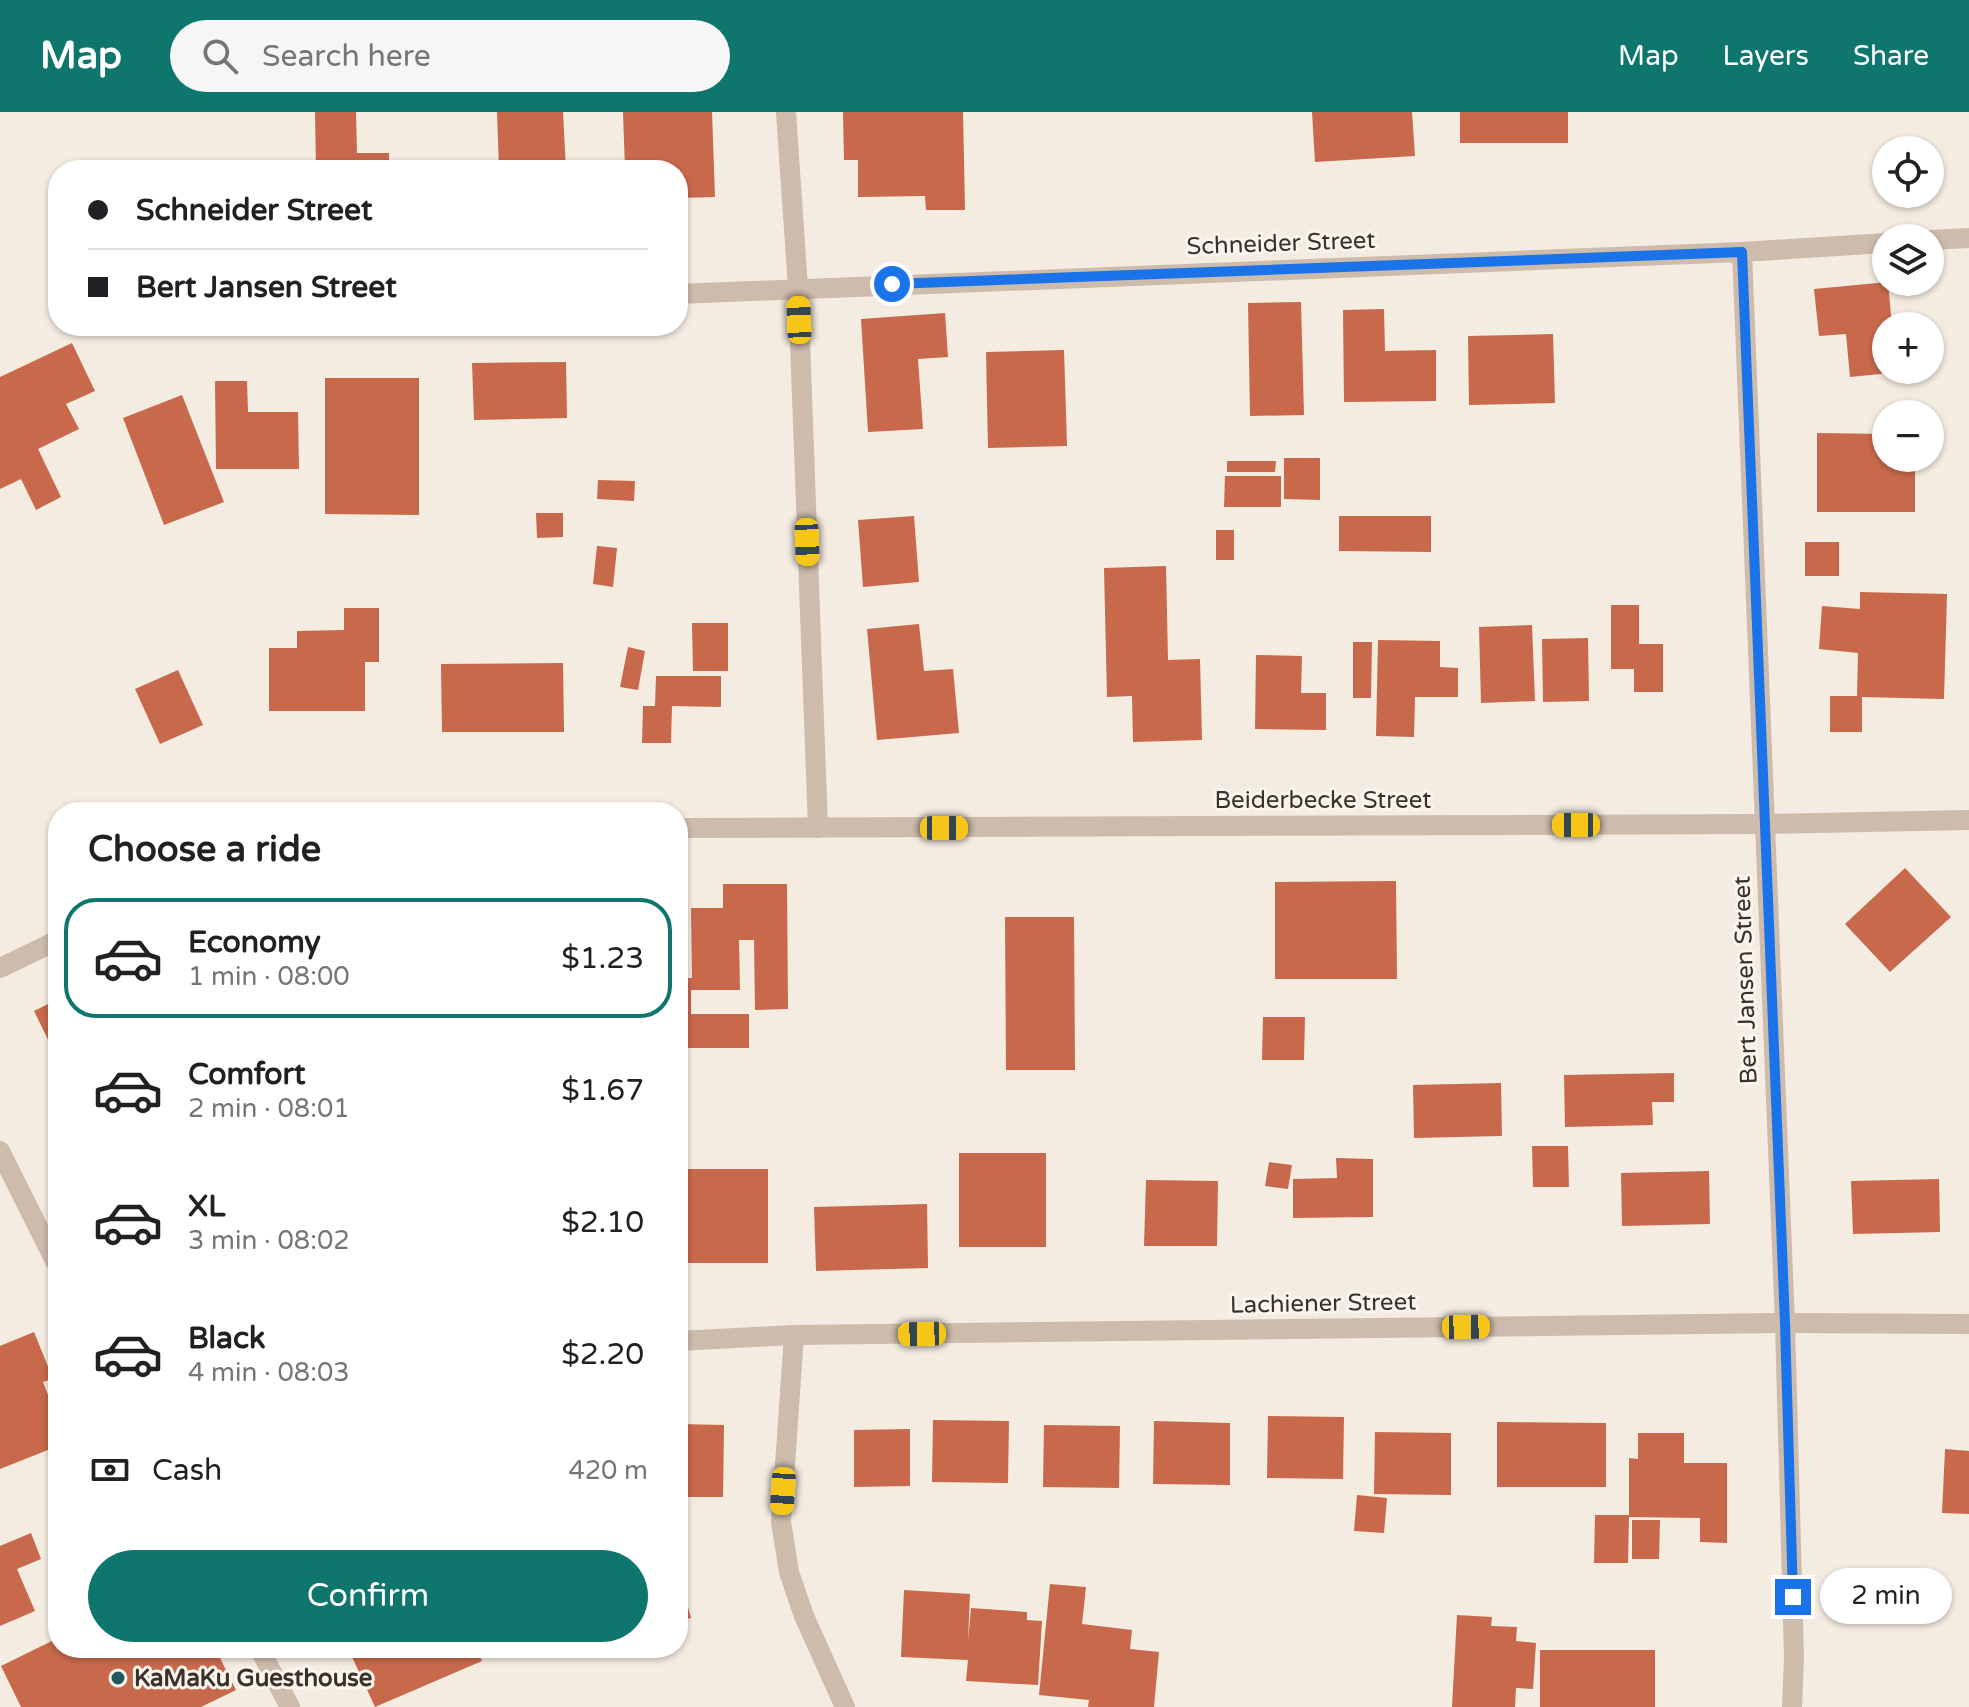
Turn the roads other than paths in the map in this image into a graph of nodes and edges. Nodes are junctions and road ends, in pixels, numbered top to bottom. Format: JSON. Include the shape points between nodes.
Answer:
{"nodes":[{"id":1,"x":786,"y":112,"type":"edge"},
{"id":2,"x":1969,"y":238,"type":"edge"},
{"id":3,"x":1944,"y":239,"type":"edge"},
{"id":4,"x":1872,"y":244,"type":"edge"},
{"id":5,"x":1742,"y":252,"type":"junction"},
{"id":6,"x":798,"y":288,"type":"junction"},
{"id":7,"x":688,"y":294,"type":"edge"},
{"id":8,"x":1969,"y":820,"type":"edge"},
{"id":9,"x":1765,"y":824,"type":"junction"},
{"id":10,"x":688,"y":828,"type":"edge"},
{"id":11,"x":818,"y":828,"type":"junction"},
{"id":12,"x":48,"y":945,"type":"edge"},
{"id":13,"x":0,"y":968,"type":"edge"},
{"id":14,"x":0,"y":1151,"type":"edge"},
{"id":15,"x":48,"y":1247,"type":"edge"},
{"id":16,"x":1785,"y":1323,"type":"junction"},
{"id":17,"x":1969,"y":1324,"type":"edge"},
{"id":18,"x":794,"y":1335,"type":"junction"},
{"id":19,"x":688,"y":1340,"type":"edge"},
{"id":20,"x":264,"y":1658,"type":"edge"},
{"id":21,"x":289,"y":1707,"type":"edge"},
{"id":22,"x":845,"y":1707,"type":"edge"},
{"id":23,"x":1792,"y":1707,"type":"edge"}],
"edges":[{"from":1,"to":6,"type":"street"},
{"from":2,"to":3,"type":"street"},
{"from":4,"to":5,"type":"street","name":"Schneider Street"},
{"from":5,"to":6,"type":"street","name":"Schneider Street"},
{"from":5,"to":9,"type":"street","name":"Bert Jansen Street"},
{"from":6,"to":7,"type":"street","name":"Schneider Street"},
{"from":6,"to":11,"type":"street"},
{"from":8,"to":9,"type":"street","name":"Beiderbecke Street"},
{"from":9,"to":11,"type":"street","name":"Beiderbecke Street"},
{"from":9,"to":16,"type":"street","name":"Bert Jansen Street"},
{"from":10,"to":11,"type":"street","name":"Beiderbecke Street"},
{"from":12,"to":13,"type":"street"},
{"from":14,"to":15,"type":"street"},
{"from":16,"to":17,"type":"street","name":"Lachiener Street"},
{"from":16,"to":18,"type":"street","name":"Lachiener Street"},
{"from":16,"to":23,"type":"street","name":"Bert Jansen Street"},
{"from":18,"to":19,"type":"street","name":"Lachiener Street"},
{"from":18,"to":22,"type":"street","via":[[781,1522],[789,1572],[804,1616]]},
{"from":20,"to":21,"type":"street"}]}
